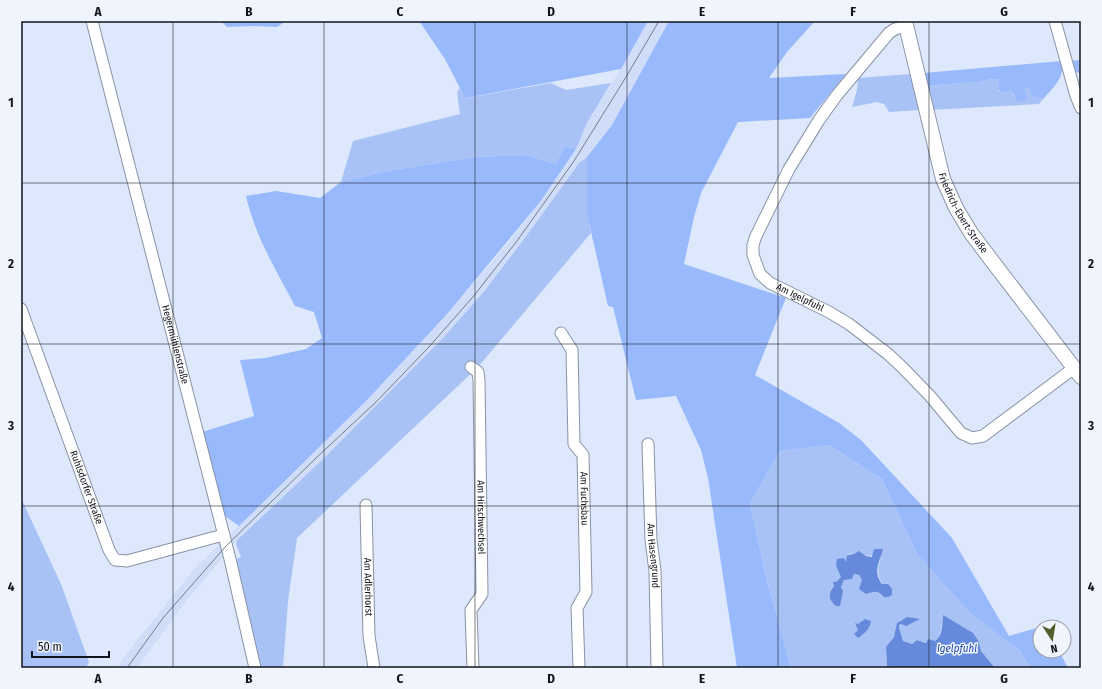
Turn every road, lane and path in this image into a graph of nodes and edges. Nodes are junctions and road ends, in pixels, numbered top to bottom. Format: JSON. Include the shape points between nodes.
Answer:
{"nodes":[{"id":1,"x":92,"y":21,"type":"edge"},
{"id":2,"x":1055,"y":21,"type":"edge"},
{"id":3,"x":906,"y":23,"type":"edge"},
{"id":4,"x":1081,"y":108,"type":"edge"},
{"id":5,"x":21,"y":309,"type":"edge"},
{"id":6,"x":561,"y":333,"type":"dead end"},
{"id":7,"x":471,"y":366,"type":"dead end"},
{"id":8,"x":1077,"y":373,"type":"edge"},
{"id":9,"x":648,"y":444,"type":"dead end"},
{"id":10,"x":366,"y":505,"type":"dead end"},
{"id":11,"x":223,"y":535,"type":"junction"},
{"id":12,"x":255,"y":668,"type":"edge"},
{"id":13,"x":374,"y":668,"type":"edge"},
{"id":14,"x":473,"y":668,"type":"edge"},
{"id":15,"x":579,"y":668,"type":"edge"},
{"id":16,"x":657,"y":668,"type":"edge"}],
"edges":[{"from":1,"to":11,"type":"street","name":"Hegermühlenstraße"},
{"from":2,"to":4,"type":"street"},
{"from":3,"to":8,"type":"street","name":"Friedrich-Ebert-Straße","via":[[943,177],[956,208],[984,251]]},
{"from":3,"to":8,"type":"street","name":"Am Igelpfuhl","via":[[889,33],[837,95],[789,169],[753,245],[753,255],[760,274],[770,283],[849,324],[883,350],[926,391],[961,433],[972,438],[984,436]]},
{"from":5,"to":11,"type":"street","name":"Ruhlsdorfer Straße","via":[[109,550],[115,560],[127,561]]},
{"from":6,"to":15,"type":"street","name":"Am Fuchsbau","via":[[572,350],[574,444],[583,455],[586,592],[577,608]]},
{"from":7,"to":14,"type":"street","name":"Am Hirschwechsel","via":[[478,372],[479,380],[482,594],[471,610]]},
{"from":9,"to":16,"type":"street","name":"Am Hasengrund"},
{"from":10,"to":13,"type":"street","name":"Am Adlerhorst","via":[[369,636]]},
{"from":11,"to":12,"type":"street","name":"Hegermühlenstraße"}]}
